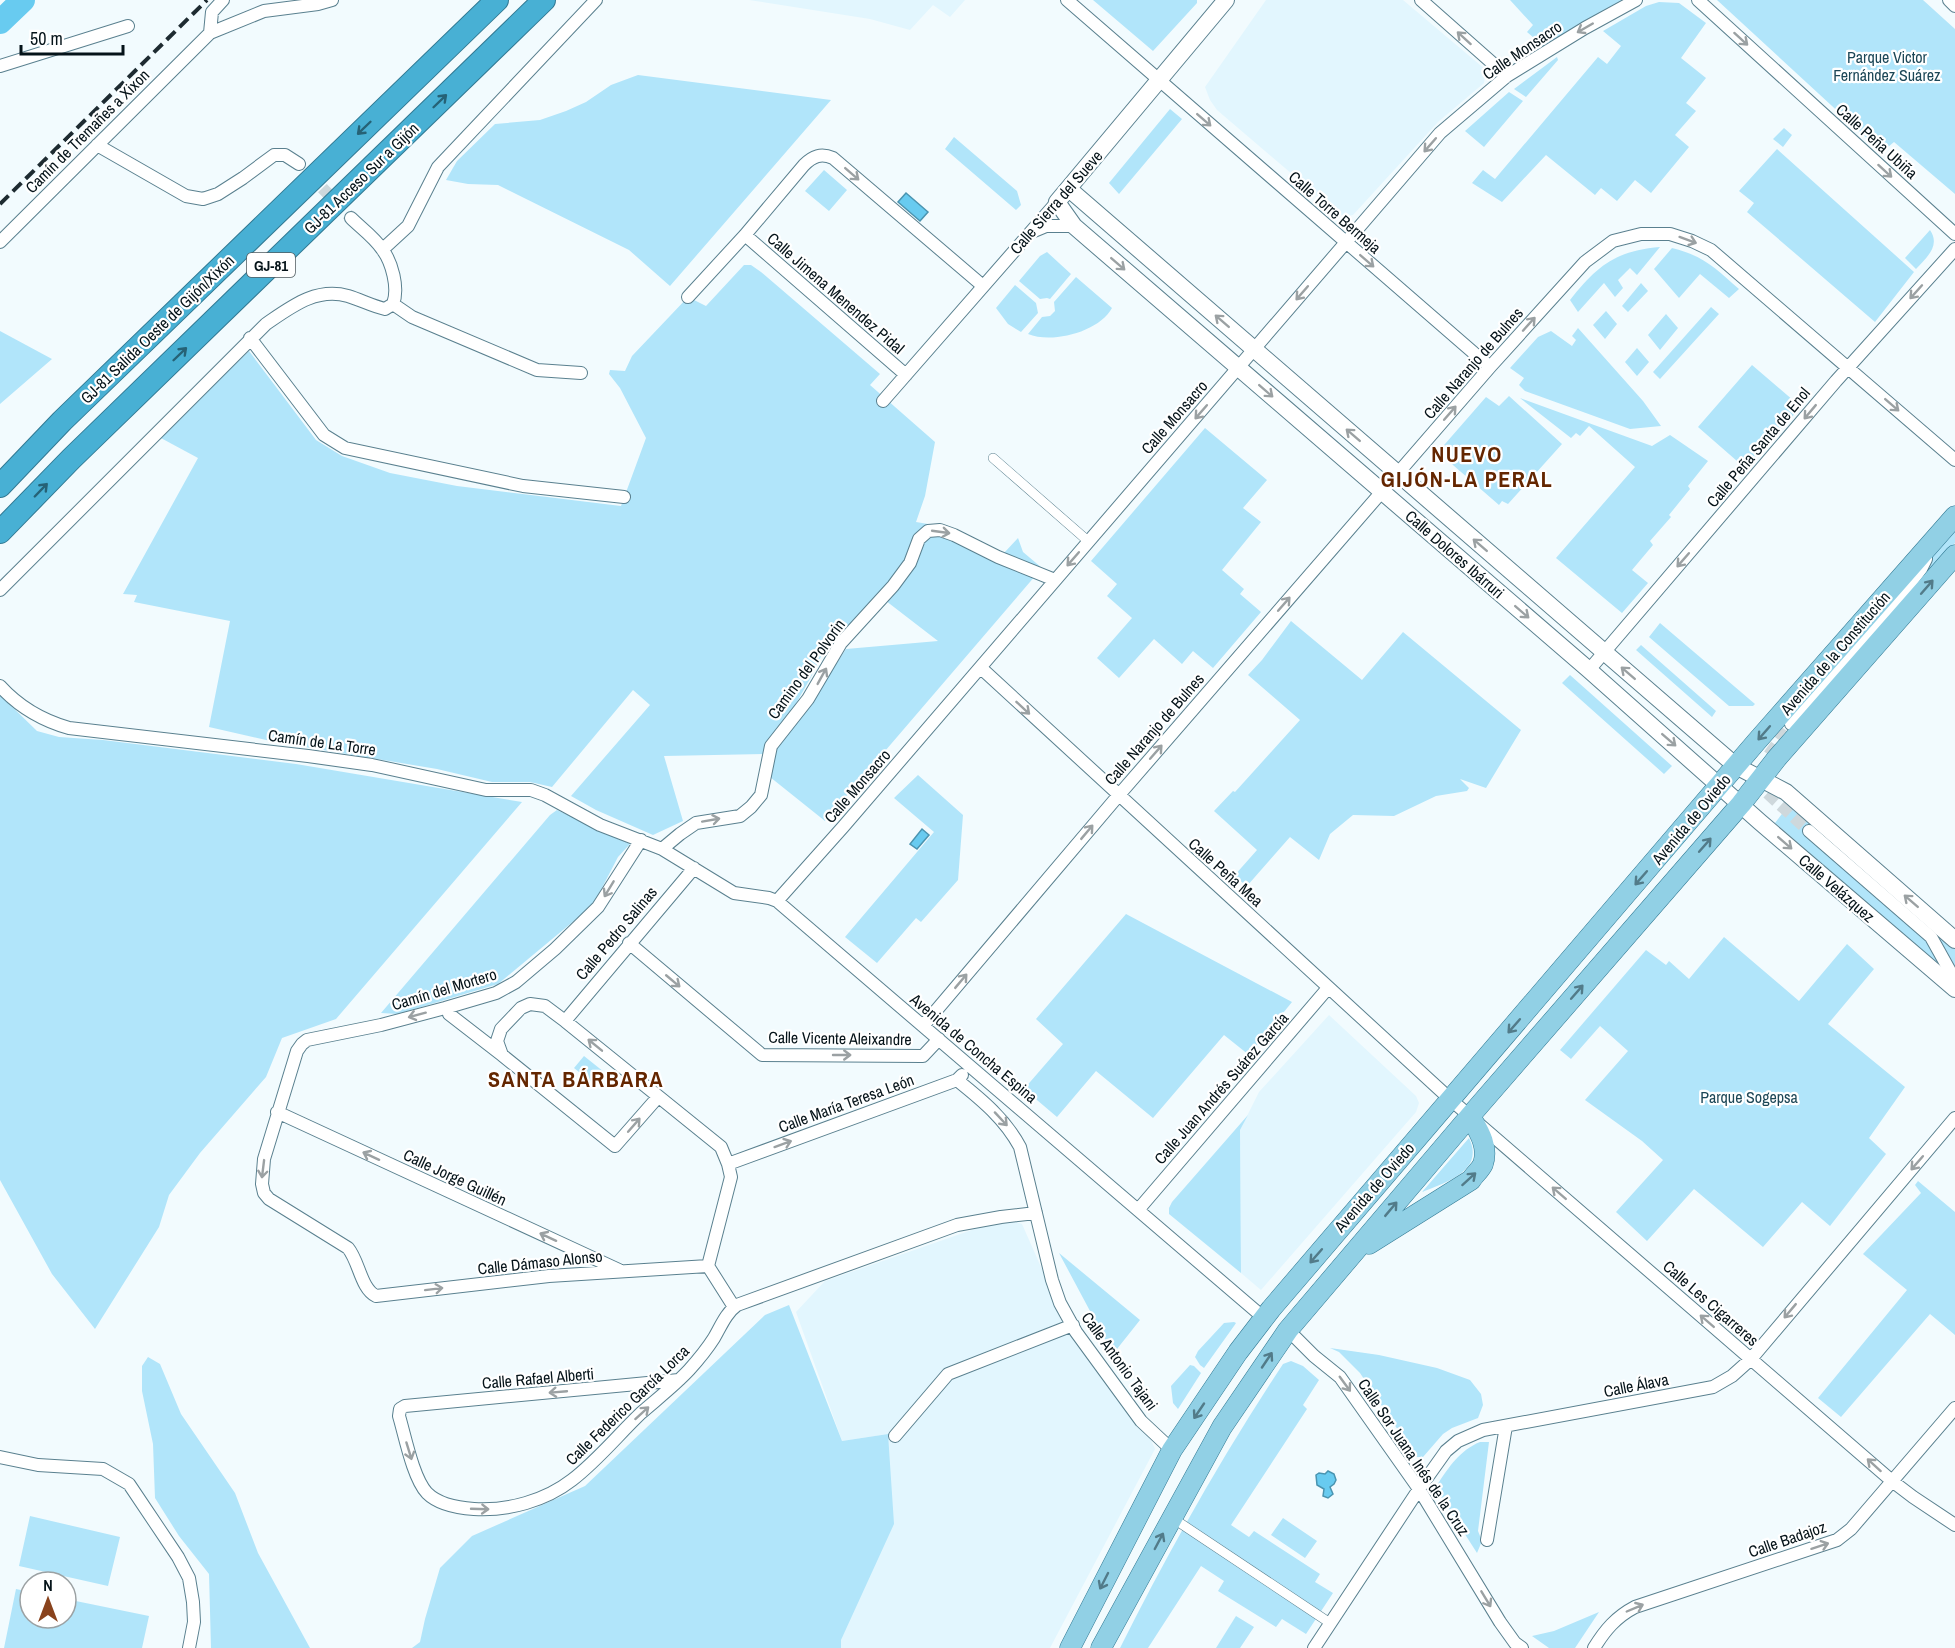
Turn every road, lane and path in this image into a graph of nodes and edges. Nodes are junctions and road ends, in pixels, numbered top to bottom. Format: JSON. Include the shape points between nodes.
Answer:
{"nodes":[{"id":1,"x":223,"y":0,"type":"edge"},
{"id":2,"x":332,"y":0,"type":"edge"},
{"id":3,"x":497,"y":0,"type":"edge"},
{"id":4,"x":544,"y":0,"type":"edge"},
{"id":5,"x":596,"y":0,"type":"edge"},
{"id":6,"x":1067,"y":0,"type":"edge"},
{"id":7,"x":1226,"y":0,"type":"edge"},
{"id":8,"x":1421,"y":0,"type":"edge"},
{"id":9,"x":1636,"y":0,"type":"edge"},
{"id":10,"x":1698,"y":0,"type":"edge"},
{"id":11,"x":1949,"y":0,"type":"edge"},
{"id":12,"x":1955,"y":6,"type":"edge"},
{"id":13,"x":128,"y":26,"type":"dead end"},
{"id":14,"x":210,"y":33,"type":"junction"},
{"id":15,"x":0,"y":66,"type":"edge"},
{"id":16,"x":1507,"y":76,"type":"junction"},
{"id":17,"x":1159,"y":81,"type":"junction"},
{"id":18,"x":97,"y":145,"type":"junction"},
{"id":19,"x":299,"y":164,"type":"tunnel mouth"},
{"id":20,"x":1069,"y":189,"type":"junction"},
{"id":21,"x":1057,"y":202,"type":"junction"},
{"id":22,"x":351,"y":218,"type":"tunnel mouth"},
{"id":23,"x":1074,"y":226,"type":"junction"},
{"id":24,"x":1030,"y":232,"type":"junction"},
{"id":25,"x":1955,"y":234,"type":"edge"},
{"id":26,"x":745,"y":236,"type":"junction"},
{"id":27,"x":0,"y":242,"type":"edge"},
{"id":28,"x":1346,"y":242,"type":"junction"},
{"id":29,"x":383,"y":249,"type":"junction"},
{"id":30,"x":1955,"y":249,"type":"edge"},
{"id":31,"x":982,"y":286,"type":"junction"},
{"id":32,"x":688,"y":297,"type":"dead end"},
{"id":33,"x":393,"y":304,"type":"junction"},
{"id":34,"x":250,"y":338,"type":"junction"},
{"id":35,"x":1255,"y":350,"type":"junction"},
{"id":36,"x":1490,"y":367,"type":"junction"},
{"id":37,"x":1239,"y":368,"type":"junction"},
{"id":38,"x":1849,"y":368,"type":"junction"},
{"id":39,"x":581,"y":373,"type":"dead end"},
{"id":40,"x":906,"y":375,"type":"junction"},
{"id":41,"x":883,"y":401,"type":"dead end"},
{"id":42,"x":993,"y":458,"type":"dead end"},
{"id":43,"x":1955,"y":460,"type":"edge"},
{"id":44,"x":1397,"y":473,"type":"junction"},
{"id":45,"x":0,"y":486,"type":"edge"},
{"id":46,"x":1382,"y":491,"type":"junction"},
{"id":47,"x":624,"y":497,"type":"dead end"},
{"id":48,"x":1955,"y":516,"type":"edge"},
{"id":49,"x":0,"y":532,"type":"edge"},
{"id":50,"x":1088,"y":541,"type":"junction"},
{"id":51,"x":1934,"y":541,"type":"junction"},
{"id":52,"x":1955,"y":555,"type":"edge"},
{"id":53,"x":1055,"y":580,"type":"junction"},
{"id":54,"x":0,"y":590,"type":"edge"},
{"id":55,"x":1604,"y":652,"type":"junction"},
{"id":56,"x":981,"y":668,"type":"junction"},
{"id":57,"x":1590,"y":670,"type":"junction"},
{"id":58,"x":0,"y":686,"type":"edge"},
{"id":59,"x":1791,"y":724,"type":"tunnel mouth"},
{"id":60,"x":1736,"y":766,"type":"junction"},
{"id":61,"x":1759,"y":779,"type":"junction"},
{"id":62,"x":1720,"y":785,"type":"junction"},
{"id":63,"x":1118,"y":796,"type":"junction"},
{"id":64,"x":1741,"y":804,"type":"junction"},
{"id":65,"x":1809,"y":831,"type":"tunnel mouth"},
{"id":66,"x":641,"y":840,"type":"junction"},
{"id":67,"x":662,"y":849,"type":"junction"},
{"id":68,"x":694,"y":867,"type":"junction"},
{"id":69,"x":777,"y":902,"type":"junction"},
{"id":70,"x":1955,"y":940,"type":"edge"},
{"id":71,"x":628,"y":944,"type":"junction"},
{"id":72,"x":1955,"y":980,"type":"edge"},
{"id":73,"x":1328,"y":988,"type":"junction"},
{"id":74,"x":1955,"y":989,"type":"edge"},
{"id":75,"x":449,"y":1014,"type":"dead end"},
{"id":76,"x":565,"y":1021,"type":"junction"},
{"id":77,"x":923,"y":1026,"type":"junction"},
{"id":78,"x":939,"y":1039,"type":"junction"},
{"id":79,"x":502,"y":1054,"type":"junction"},
{"id":80,"x":969,"y":1065,"type":"junction"},
{"id":81,"x":957,"y":1080,"type":"junction"},
{"id":82,"x":658,"y":1097,"type":"junction"},
{"id":83,"x":1450,"y":1100,"type":"junction"},
{"id":84,"x":277,"y":1112,"type":"junction"},
{"id":85,"x":1470,"y":1116,"type":"junction"},
{"id":86,"x":1955,"y":1118,"type":"edge"},
{"id":87,"x":728,"y":1164,"type":"junction"},
{"id":88,"x":1138,"y":1210,"type":"junction"},
{"id":89,"x":1036,"y":1213,"type":"junction"},
{"id":90,"x":1350,"y":1257,"type":"junction"},
{"id":91,"x":708,"y":1266,"type":"junction"},
{"id":92,"x":620,"y":1271,"type":"junction"},
{"id":93,"x":376,"y":1296,"type":"joint"},
{"id":94,"x":734,"y":1307,"type":"junction"},
{"id":95,"x":1264,"y":1318,"type":"junction"},
{"id":96,"x":1072,"y":1326,"type":"junction"},
{"id":97,"x":1288,"y":1330,"type":"junction"},
{"id":98,"x":1751,"y":1359,"type":"junction"},
{"id":99,"x":679,"y":1380,"type":"junction"},
{"id":100,"x":1955,"y":1408,"type":"edge"},
{"id":101,"x":1506,"y":1426,"type":"junction"},
{"id":102,"x":895,"y":1436,"type":"dead end"},
{"id":103,"x":1172,"y":1450,"type":"junction"},
{"id":104,"x":0,"y":1457,"type":"edge"},
{"id":105,"x":1892,"y":1482,"type":"junction"},
{"id":106,"x":1419,"y":1489,"type":"junction"},
{"id":107,"x":426,"y":1492,"type":"joint"},
{"id":108,"x":1177,"y":1521,"type":"dead end"},
{"id":109,"x":1955,"y":1525,"type":"edge"},
{"id":110,"x":1487,"y":1540,"type":"dead end"},
{"id":111,"x":1330,"y":1623,"type":"junction"},
{"id":112,"x":1518,"y":1646,"type":"edge"},
{"id":113,"x":189,"y":1648,"type":"edge"},
{"id":114,"x":1070,"y":1648,"type":"edge"},
{"id":115,"x":1101,"y":1648,"type":"edge"},
{"id":116,"x":1314,"y":1648,"type":"edge"},
{"id":117,"x":1594,"y":1648,"type":"edge"}],
"edges":[{"from":1,"to":14,"type":"street","via":[[213,12]]},
{"from":2,"to":14,"type":"street","name":"Camín de Tremañes a Xixon","via":[[264,11]]},
{"from":3,"to":45,"type":"highway","name":"GJ-81 Salida Oeste de Gijón/Xixón","number":"GJ-81","one_way":true,"via":[[62,421]]},
{"from":49,"to":4,"type":"highway","name":"GJ-81 Acceso Sur a Gijón","number":"GJ-81","one_way":true},
{"from":5,"to":29,"type":"street","via":[[438,167],[408,226]]},
{"from":6,"to":17,"type":"street","name":"Calle Torre Bermeja"},
{"from":7,"to":17,"type":"street","name":"Calle Sierra del Sueve"},
{"from":16,"to":8,"type":"street","one_way":true},
{"from":9,"to":16,"type":"street","name":"Calle Monsacro","one_way":true},
{"from":10,"to":25,"type":"street","name":"Calle Peña Ubiña","one_way":true},
{"from":11,"to":12,"type":"street"},
{"from":13,"to":15,"type":"street"},
{"from":14,"to":18,"type":"street","name":"Camín de Tremañes a Xixon"},
{"from":16,"to":28,"type":"street","name":"Calle Monsacro","one_way":true,"via":[[1440,133]]},
{"from":17,"to":20,"type":"street","name":"Calle Sierra del Sueve"},
{"from":17,"to":28,"type":"street","name":"Calle Torre Bermeja","one_way":true},
{"from":18,"to":19,"type":"street","via":[[186,196],[202,199],[227,189],[274,155],[285,155]]},
{"from":18,"to":27,"type":"street","name":"Camín de Tremañes a Xixon"},
{"from":20,"to":21,"type":"street","name":"Calle Sierra del Sueve"},
{"from":35,"to":20,"type":"street","name":"Calle Dolores Ibárruri","one_way":true},
{"from":21,"to":23,"type":"street","name":"Calle Dolores Ibárruri"},
{"from":21,"to":24,"type":"street","name":"Calle Sierra del Sueve"},
{"from":22,"to":29,"type":"street"},
{"from":23,"to":24,"type":"street","via":[[1046,226]]},
{"from":23,"to":37,"type":"street","name":"Calle Dolores Ibárruri","one_way":true},
{"from":24,"to":31,"type":"street","name":"Calle Sierra del Sueve"},
{"from":26,"to":31,"type":"street","one_way":true,"via":[[804,165],[818,155],[826,155]]},
{"from":26,"to":32,"type":"street"},
{"from":26,"to":40,"type":"street","name":"Calle Jimena Menendez Pidal"},
{"from":28,"to":35,"type":"street","name":"Calle Monsacro","one_way":true},
{"from":28,"to":36,"type":"street","name":"Calle Torre Bermeja","one_way":true},
{"from":29,"to":33,"type":"street","via":[[394,284]]},
{"from":30,"to":38,"type":"street","name":"Calle Peña Santa de Enol","one_way":true},
{"from":31,"to":40,"type":"street","name":"Calle Sierra del Sueve"},
{"from":33,"to":34,"type":"street","via":[[385,309],[347,296],[326,294],[300,301]]},
{"from":33,"to":39,"type":"street","via":[[412,317],[537,370]]},
{"from":34,"to":47,"type":"street","via":[[324,435],[345,448],[523,486]]},
{"from":34,"to":54,"type":"street"},
{"from":35,"to":37,"type":"street","name":"Calle Monsacro"},
{"from":44,"to":35,"type":"street","name":"Calle Dolores Ibárruri","one_way":true},
{"from":36,"to":38,"type":"street","name":"Calle Naranjo de Bulnes","one_way":true,"via":[[1585,262],[1613,241],[1655,233],[1670,234],[1711,250]]},
{"from":44,"to":36,"type":"street","name":"Calle Naranjo de Bulnes","one_way":true},
{"from":37,"to":46,"type":"street","name":"Calle Dolores Ibárruri","one_way":true},
{"from":37,"to":50,"type":"street","name":"Calle Monsacro","one_way":true},
{"from":38,"to":43,"type":"street","name":"Calle Naranjo de Bulnes","one_way":true},
{"from":38,"to":55,"type":"street","name":"Calle Peña Santa de Enol","one_way":true},
{"from":40,"to":41,"type":"street","name":"Calle Sierra del Sueve"},
{"from":42,"to":50,"type":"street"},
{"from":44,"to":46,"type":"street","name":"Calle Naranjo de Bulnes"},
{"from":55,"to":44,"type":"street","name":"Calle Dolores Ibárruri","one_way":true},
{"from":46,"to":57,"type":"street","name":"Calle Dolores Ibárruri","one_way":true},
{"from":63,"to":46,"type":"street","name":"Calle Naranjo de Bulnes","one_way":true},
{"from":48,"to":51,"type":"main road","name":"Avenida de la Constitución"},
{"from":50,"to":53,"type":"street","name":"Calle Monsacro","one_way":true},
{"from":51,"to":59,"type":"street","name":"Avenida de la Constitución","via":[[1921,569],[1890,610]]},
{"from":51,"to":60,"type":"main road","name":"Avenida de la Constitución","one_way":true},
{"from":61,"to":52,"type":"main road","name":"Avenida de la Constitución","one_way":true},
{"from":53,"to":56,"type":"street","name":"Calle Monsacro"},
{"from":67,"to":53,"type":"street","name":"Camino del Polvorin","one_way":true,"via":[[696,823],[740,816],[751,807],[760,795],[771,746],[808,699],[842,643],[910,563],[919,539],[928,531],[954,535]]},
{"from":55,"to":57,"type":"street","name":"Calle Peña Santa de Enol"},
{"from":60,"to":55,"type":"street","name":"Calle Dolores Ibárruri","one_way":true},
{"from":56,"to":63,"type":"street","name":"Calle Peña Mea","one_way":true},
{"from":56,"to":69,"type":"street","name":"Calle Monsacro"},
{"from":57,"to":62,"type":"street","name":"Calle Dolores Ibárruri","one_way":true},
{"from":58,"to":66,"type":"street","name":"Camín de La Torre","via":[[31,713],[69,728],[372,765],[486,790],[531,790],[600,825]]},
{"from":60,"to":61,"type":"street"},
{"from":60,"to":62,"type":"main road","name":"Avenida de Oviedo"},
{"from":61,"to":64,"type":"main road","name":"Avenida de Oviedo"},
{"from":70,"to":61,"type":"street","one_way":true,"via":[[1786,792]]},
{"from":62,"to":64,"type":"street","name":"Calle Velázquez"},
{"from":62,"to":83,"type":"main road","name":"Avenida de Oviedo","one_way":true},
{"from":63,"to":73,"type":"street","name":"Calle Peña Mea"},
{"from":77,"to":63,"type":"street","name":"Calle Naranjo de Bulnes","one_way":true},
{"from":64,"to":74,"type":"street","name":"Calle Velázquez","one_way":true},
{"from":85,"to":64,"type":"main road","name":"Avenida de Oviedo","one_way":true},
{"from":65,"to":72,"type":"street","name":"Calle Velázquez","via":[[1931,937]]},
{"from":66,"to":67,"type":"street","name":"Avenida de Concha Espina"},
{"from":66,"to":84,"type":"street","name":"Camín del Mortero","one_way":true,"via":[[598,907],[516,982],[496,993],[445,1008],[307,1040],[297,1051]]},
{"from":67,"to":68,"type":"street","name":"Avenida de Concha Espina"},
{"from":68,"to":69,"type":"street","name":"Avenida de Concha Espina","via":[[734,893]]},
{"from":68,"to":71,"type":"street","name":"Calle Pedro Salinas"},
{"from":69,"to":77,"type":"street","name":"Avenida de Concha Espina"},
{"from":71,"to":76,"type":"street","name":"Calle Pedro Salinas"},
{"from":71,"to":78,"type":"street","name":"Calle Vicente Aleixandre","one_way":true,"via":[[762,1055],[923,1056]]},
{"from":73,"to":83,"type":"street","name":"Calle Peña Mea"},
{"from":73,"to":88,"type":"street","name":"Calle Juan Andrés Suárez García"},
{"from":75,"to":79,"type":"street"},
{"from":76,"to":79,"type":"street","via":[[545,1006],[530,1004],[520,1008],[501,1029],[497,1041]]},
{"from":82,"to":76,"type":"street","one_way":true},
{"from":77,"to":78,"type":"street","name":"Avenida de Concha Espina"},
{"from":78,"to":80,"type":"street","name":"Avenida de Concha Espina"},
{"from":79,"to":82,"type":"street","one_way":true,"via":[[615,1146]]},
{"from":80,"to":81,"type":"street"},
{"from":80,"to":88,"type":"street","name":"Avenida de Concha Espina"},
{"from":87,"to":81,"type":"street","name":"Calle María Teresa León","one_way":true},
{"from":81,"to":89,"type":"street","name":"Calle Antonio Tajani","one_way":true,"via":[[1013,1133]]},
{"from":82,"to":87,"type":"street","via":[[721,1147]]},
{"from":83,"to":85,"type":"street","name":"Calle Les Cigarreres"},
{"from":83,"to":95,"type":"main road","name":"Avenida de Oviedo","one_way":true},
{"from":92,"to":84,"type":"street","name":"Calle Jorge Guillén","one_way":true},
{"from":84,"to":93,"type":"street","name":"Camín del Mortero","one_way":true,"via":[[262,1172],[264,1193],[348,1248],[368,1291]]},
{"from":90,"to":85,"type":"main road","name":"Avenida de Oviedo","one_way":true},
{"from":90,"to":85,"type":"main road","name":"Avenida de Oviedo","one_way":true,"via":[[1471,1180],[1483,1164],[1484,1151],[1483,1139]]},
{"from":98,"to":85,"type":"street","name":"Calle Les Cigarreres","one_way":true},
{"from":86,"to":98,"type":"street","name":"Calle Álava","one_way":true},
{"from":87,"to":91,"type":"street","via":[[731,1177]]},
{"from":88,"to":95,"type":"street","name":"Avenida de Concha Espina"},
{"from":89,"to":94,"type":"street","via":[[957,1225]]},
{"from":89,"to":96,"type":"street","name":"Calle Antonio Tajani","via":[[1052,1280]]},
{"from":90,"to":97,"type":"main road","name":"Avenida de Oviedo"},
{"from":91,"to":92,"type":"street","name":"Calle Dámaso Alonso"},
{"from":91,"to":94,"type":"street"},
{"from":93,"to":92,"type":"street","name":"Calle Dámaso Alonso","one_way":true},
{"from":94,"to":99,"type":"street","name":"Calle Federico García Lorca"},
{"from":95,"to":103,"type":"main road","name":"Avenida de Oviedo","one_way":true},
{"from":96,"to":102,"type":"street","via":[[948,1374]]},
{"from":96,"to":103,"type":"street","name":"Calle Antonio Tajani","via":[[1141,1421]]},
{"from":97,"to":106,"type":"street","name":"Calle Sor Juana Inés de la Cruz","one_way":true,"via":[[1340,1377]]},
{"from":115,"to":97,"type":"main road","name":"Avenida de Oviedo","one_way":true,"via":[[1222,1426]]},
{"from":98,"to":101,"type":"street","name":"Calle Álava","via":[[1713,1387]]},
{"from":105,"to":98,"type":"street","name":"Calle Les Cigarreres","one_way":true},
{"from":107,"to":99,"type":"street","name":"Calle Federico García Lorca","one_way":true,"via":[[454,1506],[489,1510],[521,1505],[555,1491],[574,1479]]},
{"from":99,"to":107,"type":"street","name":"Calle Rafael Alberti","one_way":true,"via":[[405,1406],[399,1416],[417,1477]]},
{"from":100,"to":105,"type":"street","name":"Calle Badajoz"},
{"from":101,"to":106,"type":"street","name":"Calle Álava","via":[[1483,1430],[1458,1441],[1446,1451]]},
{"from":101,"to":110,"type":"street"},
{"from":103,"to":114,"type":"main road","name":"Avenida de Oviedo","one_way":true},
{"from":104,"to":113,"type":"street","via":[[38,1465],[103,1469],[129,1484],[189,1578],[194,1622]]},
{"from":105,"to":109,"type":"street","name":"Calle Les Cigarreres"},
{"from":117,"to":105,"type":"street","name":"Calle Badajoz","one_way":true,"via":[[1606,1629],[1635,1607],[1837,1540]]},
{"from":106,"to":111,"type":"street","name":"Calle Álava"},
{"from":106,"to":112,"type":"street","name":"Calle Sor Juana Inés de la Cruz","one_way":true},
{"from":108,"to":111,"type":"street"},
{"from":111,"to":116,"type":"street","name":"Calle Álava"}]}
